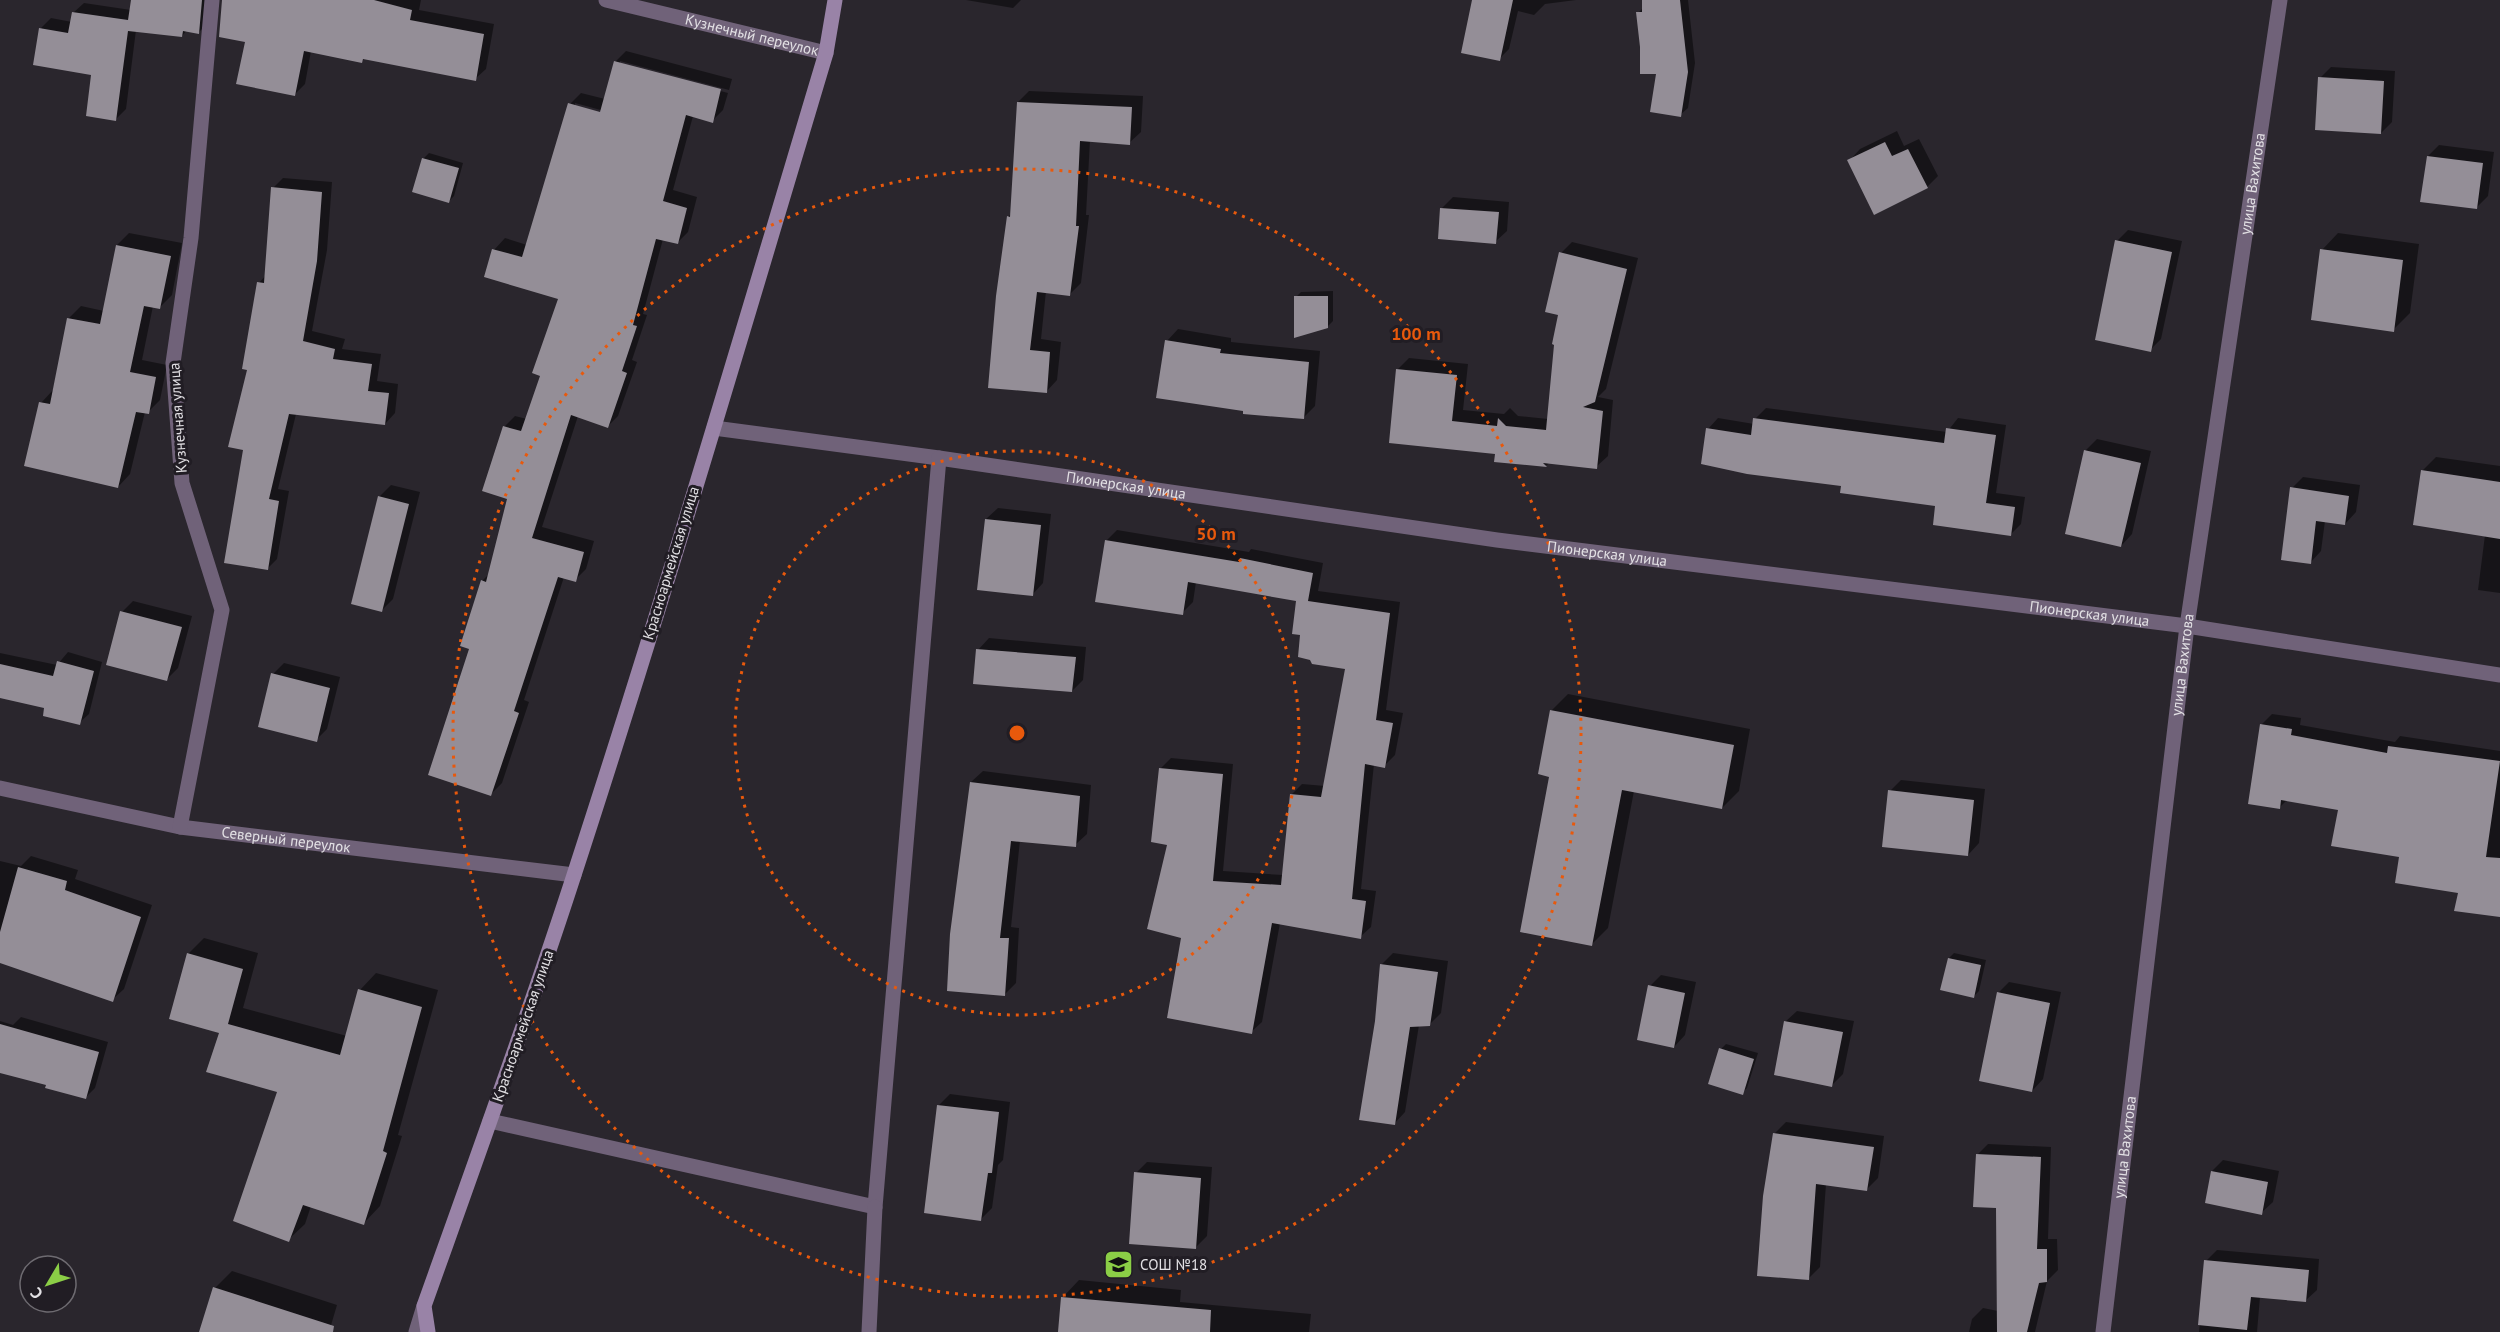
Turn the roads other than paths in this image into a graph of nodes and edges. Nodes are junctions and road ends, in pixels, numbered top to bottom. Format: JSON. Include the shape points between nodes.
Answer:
{"nodes":[{"id":1,"x":212,"y":0,"type":"edge"},
{"id":2,"x":606,"y":0,"type":"edge"},
{"id":3,"x":836,"y":0,"type":"edge"},
{"id":4,"x":2280,"y":0,"type":"edge"},
{"id":5,"x":826,"y":53,"type":"junction"},
{"id":6,"x":714,"y":428,"type":"junction"},
{"id":7,"x":939,"y":458,"type":"junction"},
{"id":8,"x":2187,"y":626,"type":"junction"},
{"id":9,"x":2500,"y":675,"type":"edge"},
{"id":10,"x":0,"y":788,"type":"edge"},
{"id":11,"x":180,"y":827,"type":"junction"},
{"id":12,"x":574,"y":875,"type":"junction"},
{"id":13,"x":490,"y":1121,"type":"junction"},
{"id":14,"x":875,"y":1207,"type":"junction"},
{"id":15,"x":424,"y":1306,"type":"junction"},
{"id":16,"x":416,"y":1332,"type":"edge"},
{"id":17,"x":428,"y":1332,"type":"edge"},
{"id":18,"x":869,"y":1332,"type":"edge"},
{"id":19,"x":2103,"y":1332,"type":"edge"}],
"edges":[{"from":1,"to":11,"type":"street","name":"Кузнечная улица","via":[[191,238],[173,363],[182,483],[222,610]]},
{"from":2,"to":5,"type":"street","name":"Кузнечный переулок"},
{"from":3,"to":5,"type":"main road","name":"Красноармейская улица"},
{"from":4,"to":8,"type":"street","name":"улица Вахитова"},
{"from":5,"to":6,"type":"main road","name":"Красноармейская улица"},
{"from":6,"to":7,"type":"street","name":"Пионерская улица"},
{"from":6,"to":12,"type":"main road","name":"Красноармейская улица"},
{"from":7,"to":8,"type":"street","name":"Пионерская улица","via":[[1497,540]]},
{"from":7,"to":14,"type":"street"},
{"from":8,"to":9,"type":"street","name":"Пионерская улица"},
{"from":8,"to":19,"type":"street","name":"улица Вахитова"},
{"from":10,"to":11,"type":"street","name":"Северный переулок"},
{"from":11,"to":12,"type":"street","name":"Северный переулок"},
{"from":12,"to":13,"type":"main road","name":"Красноармейская улица"},
{"from":13,"to":14,"type":"street","name":"Красноармейская улица"},
{"from":13,"to":15,"type":"main road","name":"Красноармейская улица"},
{"from":14,"to":18,"type":"street"},
{"from":15,"to":16,"type":"street","name":"Красноармейская улица"},
{"from":15,"to":17,"type":"main road","name":"Красноармейская улица"}]}
